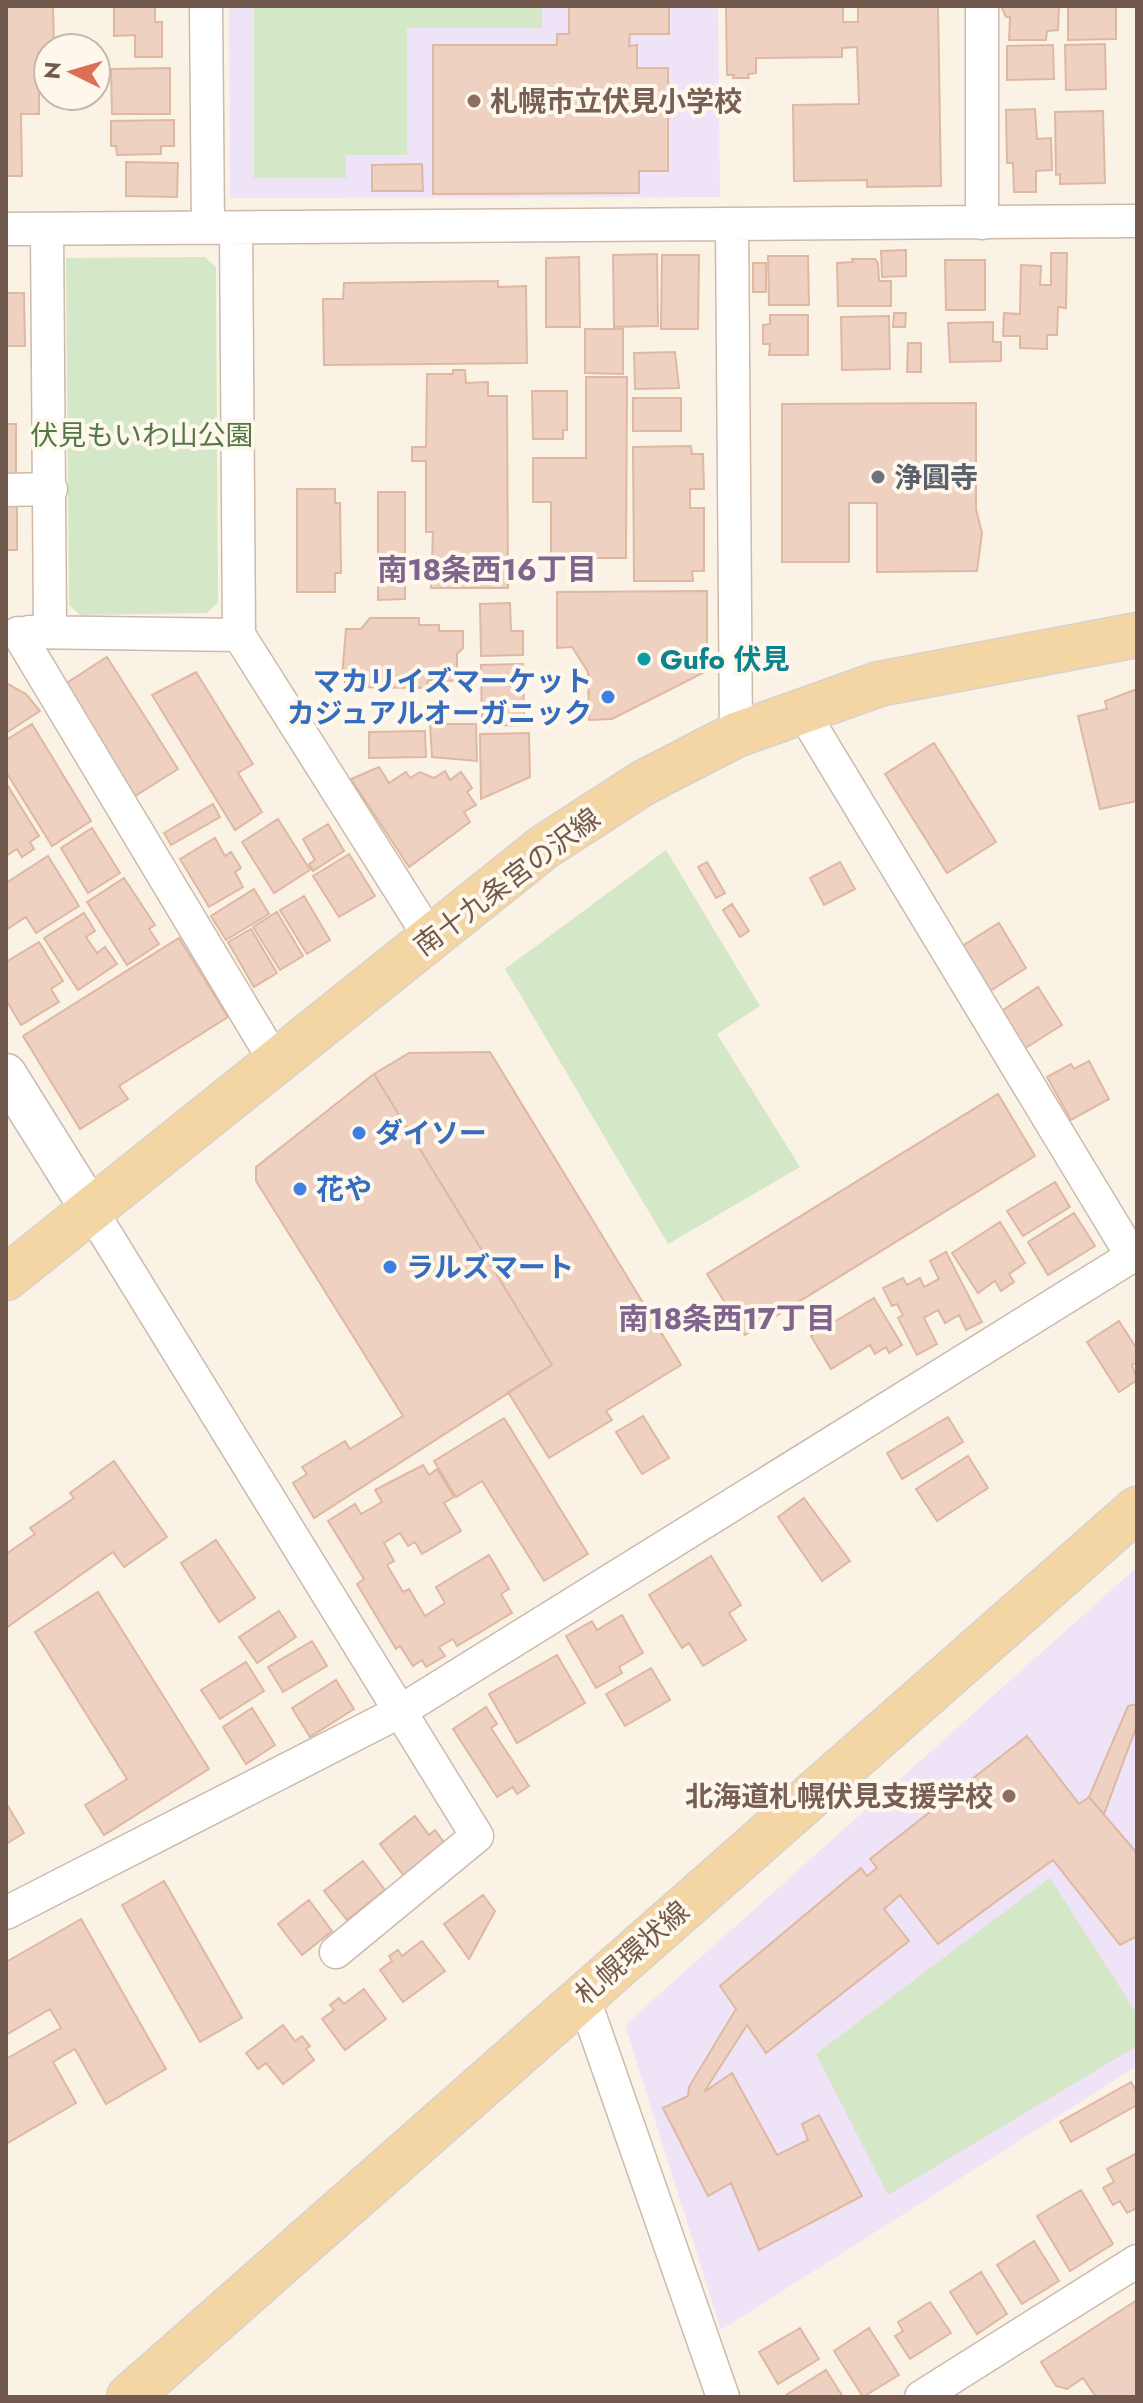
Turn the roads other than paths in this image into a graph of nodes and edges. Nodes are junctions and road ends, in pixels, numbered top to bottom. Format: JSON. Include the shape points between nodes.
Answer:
{"nodes":[{"id":1,"x":206,"y":6,"type":"edge"},
{"id":2,"x":982,"y":6,"type":"edge"},
{"id":3,"x":1137,"y":221,"type":"edge"},
{"id":4,"x":982,"y":223,"type":"junction"},
{"id":5,"x":732,"y":225,"type":"junction"},
{"id":6,"x":222,"y":227,"type":"junction"},
{"id":7,"x":6,"y":229,"type":"edge"},
{"id":8,"x":47,"y":229,"type":"junction"},
{"id":9,"x":51,"y":489,"type":"junction"},
{"id":10,"x":6,"y":490,"type":"edge"},
{"id":11,"x":50,"y":630,"type":"junction"},
{"id":12,"x":12,"y":634,"type":"edge"},
{"id":13,"x":239,"y":635,"type":"junction"},
{"id":14,"x":1137,"y":635,"type":"edge"},
{"id":15,"x":801,"y":709,"type":"junction"},
{"id":16,"x":736,"y":735,"type":"junction"},
{"id":17,"x":431,"y":939,"type":"junction"},
{"id":18,"x":276,"y":1063,"type":"junction"},
{"id":19,"x":6,"y":1074,"type":"edge"},
{"id":20,"x":91,"y":1210,"type":"junction"},
{"id":21,"x":1135,"y":1254,"type":"edge"},
{"id":22,"x":6,"y":1278,"type":"edge"},
{"id":23,"x":1137,"y":1509,"type":"edge"},
{"id":24,"x":399,"y":1712,"type":"junction"},
{"id":25,"x":6,"y":1913,"type":"edge"},
{"id":26,"x":336,"y":1952,"type":"dead end"},
{"id":27,"x":583,"y":1996,"type":"junction"},
{"id":28,"x":1137,"y":2261,"type":"edge"},
{"id":29,"x":129,"y":2397,"type":"edge"},
{"id":30,"x":723,"y":2397,"type":"edge"},
{"id":31,"x":921,"y":2397,"type":"edge"}],
"edges":[{"from":1,"to":6,"type":"street"},
{"from":2,"to":4,"type":"street"},
{"from":3,"to":4,"type":"street"},
{"from":4,"to":5,"type":"street"},
{"from":5,"to":6,"type":"street"},
{"from":5,"to":16,"type":"street"},
{"from":6,"to":8,"type":"street"},
{"from":6,"to":13,"type":"street"},
{"from":7,"to":8,"type":"street"},
{"from":8,"to":9,"type":"street"},
{"from":9,"to":10,"type":"street"},
{"from":9,"to":11,"type":"street"},
{"from":11,"to":12,"type":"street"},
{"from":11,"to":13,"type":"street"},
{"from":12,"to":18,"type":"street"},
{"from":13,"to":17,"type":"street"},
{"from":14,"to":15,"type":"main road","name":"南十九条宮の沢線","via":[[879,684]]},
{"from":15,"to":16,"type":"main road","name":"南十九条宮の沢線"},
{"from":15,"to":21,"type":"street"},
{"from":16,"to":17,"type":"main road","name":"南十九条宮の沢線","via":[[643,783],[544,847]]},
{"from":17,"to":18,"type":"main road","name":"南十九条宮の沢線"},
{"from":18,"to":20,"type":"main road","name":"南十九条宮の沢線"},
{"from":19,"to":20,"type":"street"},
{"from":20,"to":22,"type":"main road","name":"南十九条宮の沢線"},
{"from":20,"to":24,"type":"street"},
{"from":21,"to":24,"type":"street"},
{"from":23,"to":27,"type":"main road","name":"札幌環状線"},
{"from":24,"to":25,"type":"street"},
{"from":24,"to":26,"type":"street","via":[[477,1836]]},
{"from":27,"to":29,"type":"main road","name":"札幌環状線"},
{"from":27,"to":30,"type":"street"},
{"from":28,"to":31,"type":"street"}]}
